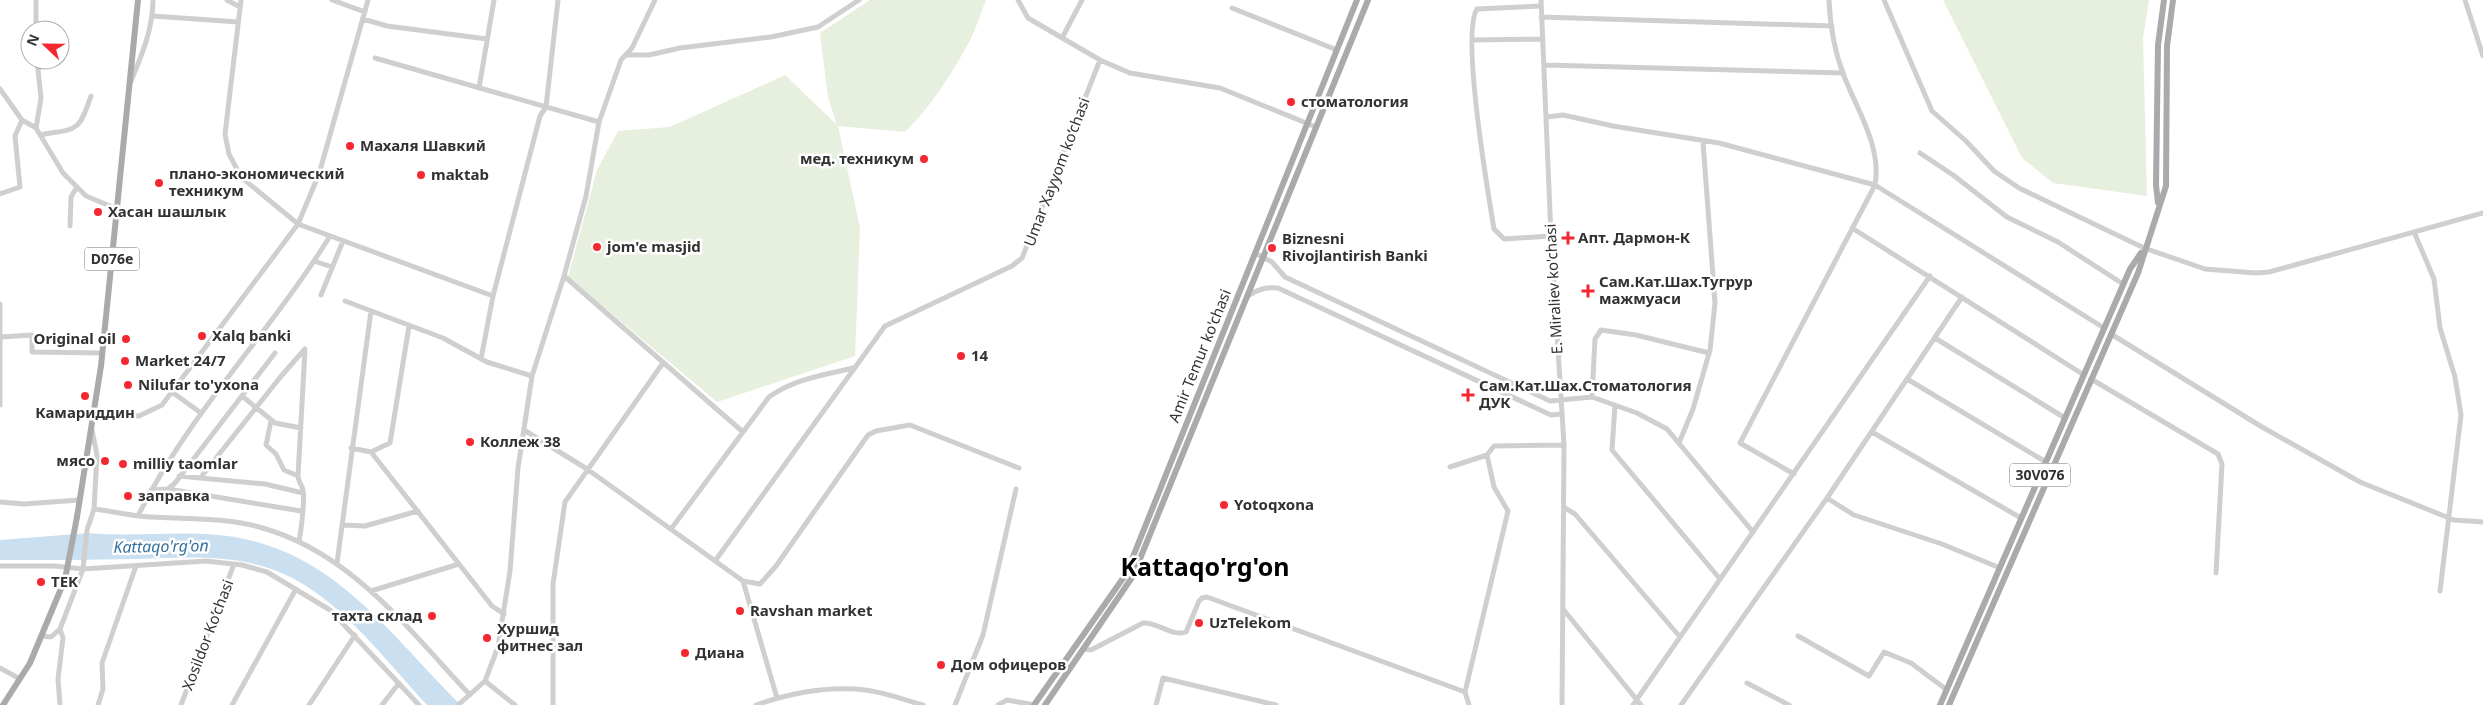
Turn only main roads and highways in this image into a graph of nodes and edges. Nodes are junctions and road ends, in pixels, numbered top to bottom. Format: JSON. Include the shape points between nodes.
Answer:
{"nodes":[{"id":1,"x":138,"y":0,"type":"edge"},
{"id":2,"x":1358,"y":0,"type":"edge"},
{"id":3,"x":1368,"y":0,"type":"edge"},
{"id":4,"x":2164,"y":0,"type":"edge"},
{"id":5,"x":2172,"y":0,"type":"edge"},
{"id":6,"x":2159,"y":204,"type":"junction"},
{"id":7,"x":2144,"y":248,"type":"junction"},
{"id":8,"x":1160,"y":499,"type":"junction"},
{"id":9,"x":4,"y":705,"type":"edge"},
{"id":10,"x":1035,"y":705,"type":"edge"},
{"id":11,"x":1045,"y":705,"type":"edge"},
{"id":12,"x":1940,"y":705,"type":"edge"},
{"id":13,"x":1949,"y":705,"type":"edge"}],
"edges":[{"from":1,"to":9,"type":"main road","number":"D076e","bridge":true,"via":[[102,352],[66,579],[42,636]]},
{"from":2,"to":8,"type":"main road","name":"Amir Temur ko'chasi"},
{"from":3,"to":8,"type":"main road","name":"Amir Temur ko'chasi","via":[[1264,257]]},
{"from":4,"to":6,"type":"main road","number":"30V076","via":[[2158,45],[2156,185]]},
{"from":5,"to":6,"type":"main road","number":"30V076","via":[[2167,46],[2166,186]]},
{"from":6,"to":7,"type":"main road","number":"30V076"},
{"from":7,"to":12,"type":"main road","number":"30V076","via":[[2123,284]]},
{"from":7,"to":13,"type":"main road","number":"30V076","via":[[2138,273]]},
{"from":8,"to":10,"type":"main road","name":"Amir Temur ko'chasi","via":[[1126,574]]},
{"from":8,"to":11,"type":"main road","name":"Amir Temur ko'chasi","via":[[1133,576]]}]}
